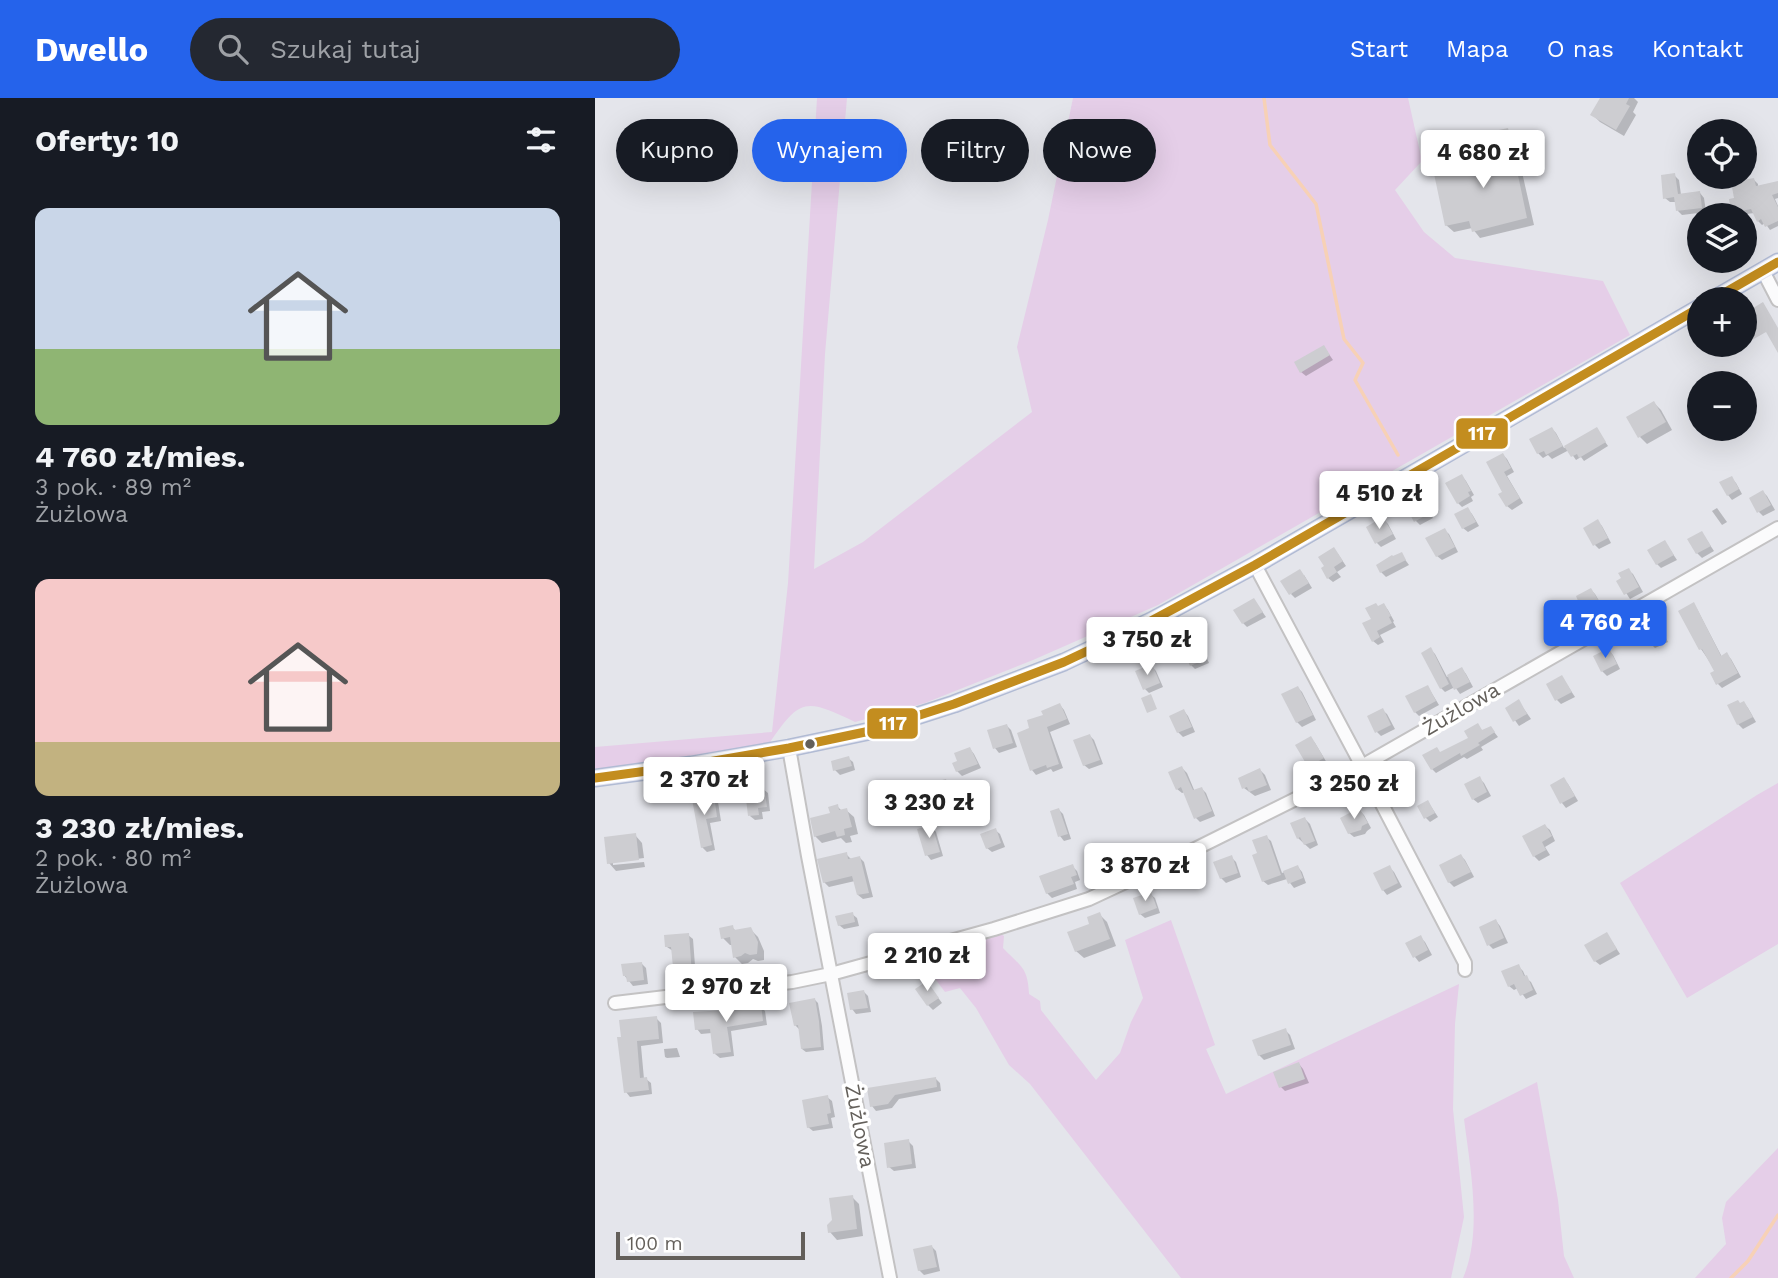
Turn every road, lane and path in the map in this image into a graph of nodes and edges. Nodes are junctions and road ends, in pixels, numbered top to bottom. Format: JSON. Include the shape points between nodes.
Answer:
{"nodes":[{"id":1,"x":1778,"y":262,"type":"edge"},
{"id":2,"x":1763,"y":271,"type":"junction"},
{"id":3,"x":1735,"y":287,"type":"edge"},
{"id":4,"x":1778,"y":300,"type":"edge"},
{"id":5,"x":1687,"y":315,"type":"edge"},
{"id":6,"x":1778,"y":528,"type":"edge"},
{"id":7,"x":1255,"y":565,"type":"junction"},
{"id":8,"x":789,"y":748,"type":"junction"},
{"id":9,"x":1362,"y":766,"type":"junction"},
{"id":10,"x":595,"y":778,"type":"edge"},
{"id":11,"x":1465,"y":970,"type":"dead end"},
{"id":12,"x":831,"y":974,"type":"junction"},
{"id":13,"x":615,"y":1003,"type":"dead end"},
{"id":14,"x":890,"y":1278,"type":"edge"}],
"edges":[{"from":1,"to":2,"type":"main road"},
{"from":2,"to":3,"type":"main road"},
{"from":2,"to":4,"type":"street"},
{"from":5,"to":7,"type":"main road"},
{"from":6,"to":9,"type":"street","name":"Żużlowa"},
{"from":7,"to":8,"type":"main road","via":[[1064,662],[870,731]]},
{"from":7,"to":9,"type":"street"},
{"from":8,"to":10,"type":"main road"},
{"from":8,"to":12,"type":"street","name":"Żużlowa"},
{"from":9,"to":11,"type":"street"},
{"from":9,"to":12,"type":"street","name":"Żużlowa","via":[[1089,899]]},
{"from":12,"to":13,"type":"street","name":"Żużlowa"},
{"from":12,"to":14,"type":"street","name":"Żużlowa"}]}
